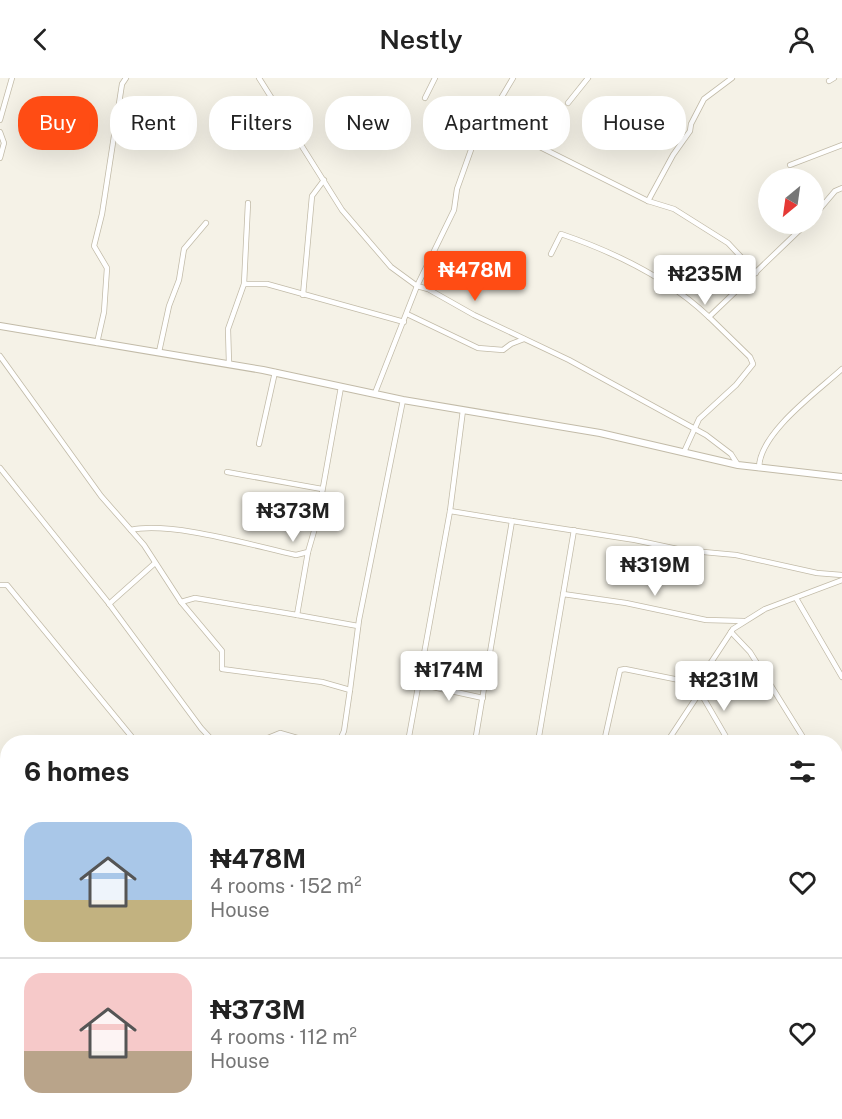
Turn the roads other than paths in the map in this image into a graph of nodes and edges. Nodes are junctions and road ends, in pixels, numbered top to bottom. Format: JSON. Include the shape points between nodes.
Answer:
{"nodes":[{"id":1,"x":12,"y":78,"type":"edge"},
{"id":2,"x":126,"y":78,"type":"edge"},
{"id":3,"x":259,"y":78,"type":"edge"},
{"id":4,"x":435,"y":78,"type":"edge"},
{"id":5,"x":513,"y":78,"type":"edge"},
{"id":6,"x":588,"y":78,"type":"edge"},
{"id":7,"x":732,"y":78,"type":"edge"},
{"id":8,"x":834,"y":78,"type":"edge"},
{"id":9,"x":828,"y":81,"type":"dead end"},
{"id":10,"x":426,"y":96,"type":"edge"},
{"id":11,"x":570,"y":100,"type":"edge"},
{"id":12,"x":0,"y":120,"type":"edge"},
{"id":13,"x":0,"y":132,"type":"edge"},
{"id":14,"x":842,"y":146,"type":"edge"},
{"id":15,"x":546,"y":150,"type":"edge"},
{"id":16,"x":0,"y":158,"type":"edge"},
{"id":17,"x":790,"y":165,"type":"dead end"},
{"id":18,"x":324,"y":180,"type":"junction"},
{"id":19,"x":842,"y":188,"type":"edge"},
{"id":20,"x":648,"y":201,"type":"junction"},
{"id":21,"x":248,"y":203,"type":"dead end"},
{"id":22,"x":824,"y":206,"type":"edge"},
{"id":23,"x":206,"y":223,"type":"dead end"},
{"id":24,"x":796,"y":234,"type":"edge"},
{"id":25,"x":551,"y":254,"type":"dead end"},
{"id":26,"x":756,"y":273,"type":"junction"},
{"id":27,"x":244,"y":284,"type":"junction"},
{"id":28,"x":417,"y":286,"type":"junction"},
{"id":29,"x":303,"y":295,"type":"junction"},
{"id":30,"x":407,"y":314,"type":"junction"},
{"id":31,"x":709,"y":317,"type":"junction"},
{"id":32,"x":404,"y":322,"type":"junction"},
{"id":33,"x":0,"y":326,"type":"edge"},
{"id":34,"x":524,"y":339,"type":"junction"},
{"id":35,"x":97,"y":343,"type":"junction"},
{"id":36,"x":159,"y":352,"type":"junction"},
{"id":37,"x":0,"y":356,"type":"edge"},
{"id":38,"x":229,"y":364,"type":"junction"},
{"id":39,"x":842,"y":369,"type":"edge"},
{"id":40,"x":275,"y":372,"type":"junction"},
{"id":41,"x":341,"y":387,"type":"junction"},
{"id":42,"x":375,"y":393,"type":"junction"},
{"id":43,"x":403,"y":400,"type":"junction"},
{"id":44,"x":464,"y":409,"type":"junction"},
{"id":45,"x":694,"y":429,"type":"junction"},
{"id":46,"x":259,"y":444,"type":"dead end"},
{"id":47,"x":684,"y":452,"type":"junction"},
{"id":48,"x":738,"y":465,"type":"junction"},
{"id":49,"x":0,"y":468,"type":"edge"},
{"id":50,"x":759,"y":468,"type":"junction"},
{"id":51,"x":227,"y":472,"type":"dead end"},
{"id":52,"x":842,"y":477,"type":"edge"},
{"id":53,"x":322,"y":489,"type":"junction"},
{"id":54,"x":450,"y":511,"type":"junction"},
{"id":55,"x":512,"y":521,"type":"junction"},
{"id":56,"x":131,"y":530,"type":"junction"},
{"id":57,"x":574,"y":530,"type":"junction"},
{"id":58,"x":308,"y":552,"type":"junction"},
{"id":59,"x":155,"y":563,"type":"junction"},
{"id":60,"x":842,"y":575,"type":"edge"},
{"id":61,"x":842,"y":580,"type":"edge"},
{"id":62,"x":0,"y":585,"type":"edge"},
{"id":63,"x":563,"y":594,"type":"junction"},
{"id":64,"x":796,"y":598,"type":"junction"},
{"id":65,"x":181,"y":602,"type":"junction"},
{"id":66,"x":110,"y":604,"type":"junction"},
{"id":67,"x":297,"y":615,"type":"junction"},
{"id":68,"x":744,"y":621,"type":"junction"},
{"id":69,"x":358,"y":626,"type":"junction"},
{"id":70,"x":731,"y":632,"type":"junction"},
{"id":71,"x":842,"y":677,"type":"edge"},
{"id":72,"x":702,"y":682,"type":"junction"},
{"id":73,"x":419,"y":684,"type":"junction"},
{"id":74,"x":350,"y":690,"type":"junction"},
{"id":75,"x":700,"y":692,"type":"junction"},
{"id":76,"x":483,"y":698,"type":"junction"},
{"id":77,"x":130,"y":735,"type":"edge"},
{"id":78,"x":208,"y":735,"type":"edge"},
{"id":79,"x":343,"y":735,"type":"edge"},
{"id":80,"x":409,"y":735,"type":"edge"},
{"id":81,"x":476,"y":735,"type":"edge"},
{"id":82,"x":538,"y":735,"type":"edge"},
{"id":83,"x":606,"y":735,"type":"edge"},
{"id":84,"x":672,"y":735,"type":"edge"},
{"id":85,"x":725,"y":735,"type":"edge"},
{"id":86,"x":802,"y":735,"type":"edge"}],
"edges":[{"from":1,"to":12,"type":"street"},
{"from":2,"to":35,"type":"street","via":[[94,246],[107,268]]},
{"from":3,"to":18,"type":"street"},
{"from":4,"to":10,"type":"street"},
{"from":5,"to":28,"type":"street","via":[[472,147],[454,210]]},
{"from":6,"to":11,"type":"street"},
{"from":7,"to":20,"type":"street","via":[[704,99]]},
{"from":8,"to":9,"type":"street"},
{"from":13,"to":16,"type":"street","via":[[4,143]]},
{"from":14,"to":17,"type":"street"},
{"from":15,"to":20,"type":"street"},
{"from":18,"to":28,"type":"street","via":[[342,210],[391,267]]},
{"from":18,"to":29,"type":"street","via":[[312,196]]},
{"from":19,"to":22,"type":"street"},
{"from":20,"to":26,"type":"street","via":[[674,209],[728,243]]},
{"from":21,"to":27,"type":"street"},
{"from":23,"to":36,"type":"street","via":[[183,249],[179,280]]},
{"from":24,"to":26,"type":"street"},
{"from":25,"to":31,"type":"street","via":[[561,234],[587,243],[667,283]]},
{"from":26,"to":31,"type":"street"},
{"from":27,"to":29,"type":"street","via":[[267,284]]},
{"from":27,"to":38,"type":"street","via":[[228,329]]},
{"from":28,"to":30,"type":"street"},
{"from":28,"to":34,"type":"street"},
{"from":29,"to":32,"type":"street"},
{"from":30,"to":32,"type":"street"},
{"from":30,"to":34,"type":"street","via":[[478,348],[503,350]]},
{"from":31,"to":45,"type":"street","via":[[753,364],[704,413]]},
{"from":32,"to":42,"type":"street"},
{"from":33,"to":35,"type":"street"},
{"from":34,"to":45,"type":"street"},
{"from":35,"to":36,"type":"street"},
{"from":36,"to":38,"type":"street"},
{"from":37,"to":56,"type":"street","via":[[101,496]]},
{"from":38,"to":40,"type":"street"},
{"from":39,"to":50,"type":"street","via":[[778,428],[759,460]]},
{"from":40,"to":41,"type":"street"},
{"from":40,"to":46,"type":"street"},
{"from":41,"to":42,"type":"street"},
{"from":41,"to":53,"type":"street"},
{"from":42,"to":43,"type":"street"},
{"from":43,"to":44,"type":"street"},
{"from":43,"to":69,"type":"street"},
{"from":44,"to":47,"type":"street"},
{"from":44,"to":54,"type":"street"},
{"from":45,"to":47,"type":"street"},
{"from":45,"to":48,"type":"street","via":[[730,454]]},
{"from":47,"to":48,"type":"street"},
{"from":48,"to":50,"type":"street"},
{"from":49,"to":66,"type":"street"},
{"from":50,"to":52,"type":"street"},
{"from":51,"to":53,"type":"street"},
{"from":53,"to":58,"type":"street"},
{"from":54,"to":55,"type":"street"},
{"from":54,"to":73,"type":"street"},
{"from":55,"to":57,"type":"street"},
{"from":55,"to":76,"type":"street"},
{"from":56,"to":58,"type":"street","via":[[145,527],[296,555]]},
{"from":56,"to":59,"type":"street"},
{"from":57,"to":60,"type":"street"},
{"from":57,"to":63,"type":"street"},
{"from":58,"to":67,"type":"street"},
{"from":59,"to":65,"type":"street"},
{"from":59,"to":66,"type":"street"},
{"from":61,"to":64,"type":"street"},
{"from":62,"to":77,"type":"street","via":[[7,585]]},
{"from":63,"to":68,"type":"street","via":[[706,620]]},
{"from":63,"to":82,"type":"street"},
{"from":64,"to":68,"type":"street"},
{"from":64,"to":71,"type":"street"},
{"from":65,"to":67,"type":"street","via":[[195,598]]},
{"from":65,"to":74,"type":"street","via":[[222,651],[222,669],[322,682]]},
{"from":66,"to":78,"type":"street"},
{"from":67,"to":69,"type":"street"},
{"from":68,"to":70,"type":"street"},
{"from":69,"to":74,"type":"street"},
{"from":70,"to":72,"type":"street"},
{"from":70,"to":86,"type":"street","via":[[750,652]]},
{"from":72,"to":75,"type":"street"},
{"from":72,"to":83,"type":"street","via":[[620,670]]},
{"from":73,"to":76,"type":"street"},
{"from":73,"to":80,"type":"street"},
{"from":74,"to":79,"type":"street"},
{"from":75,"to":84,"type":"street"},
{"from":75,"to":85,"type":"street"},
{"from":76,"to":81,"type":"street"}]}
